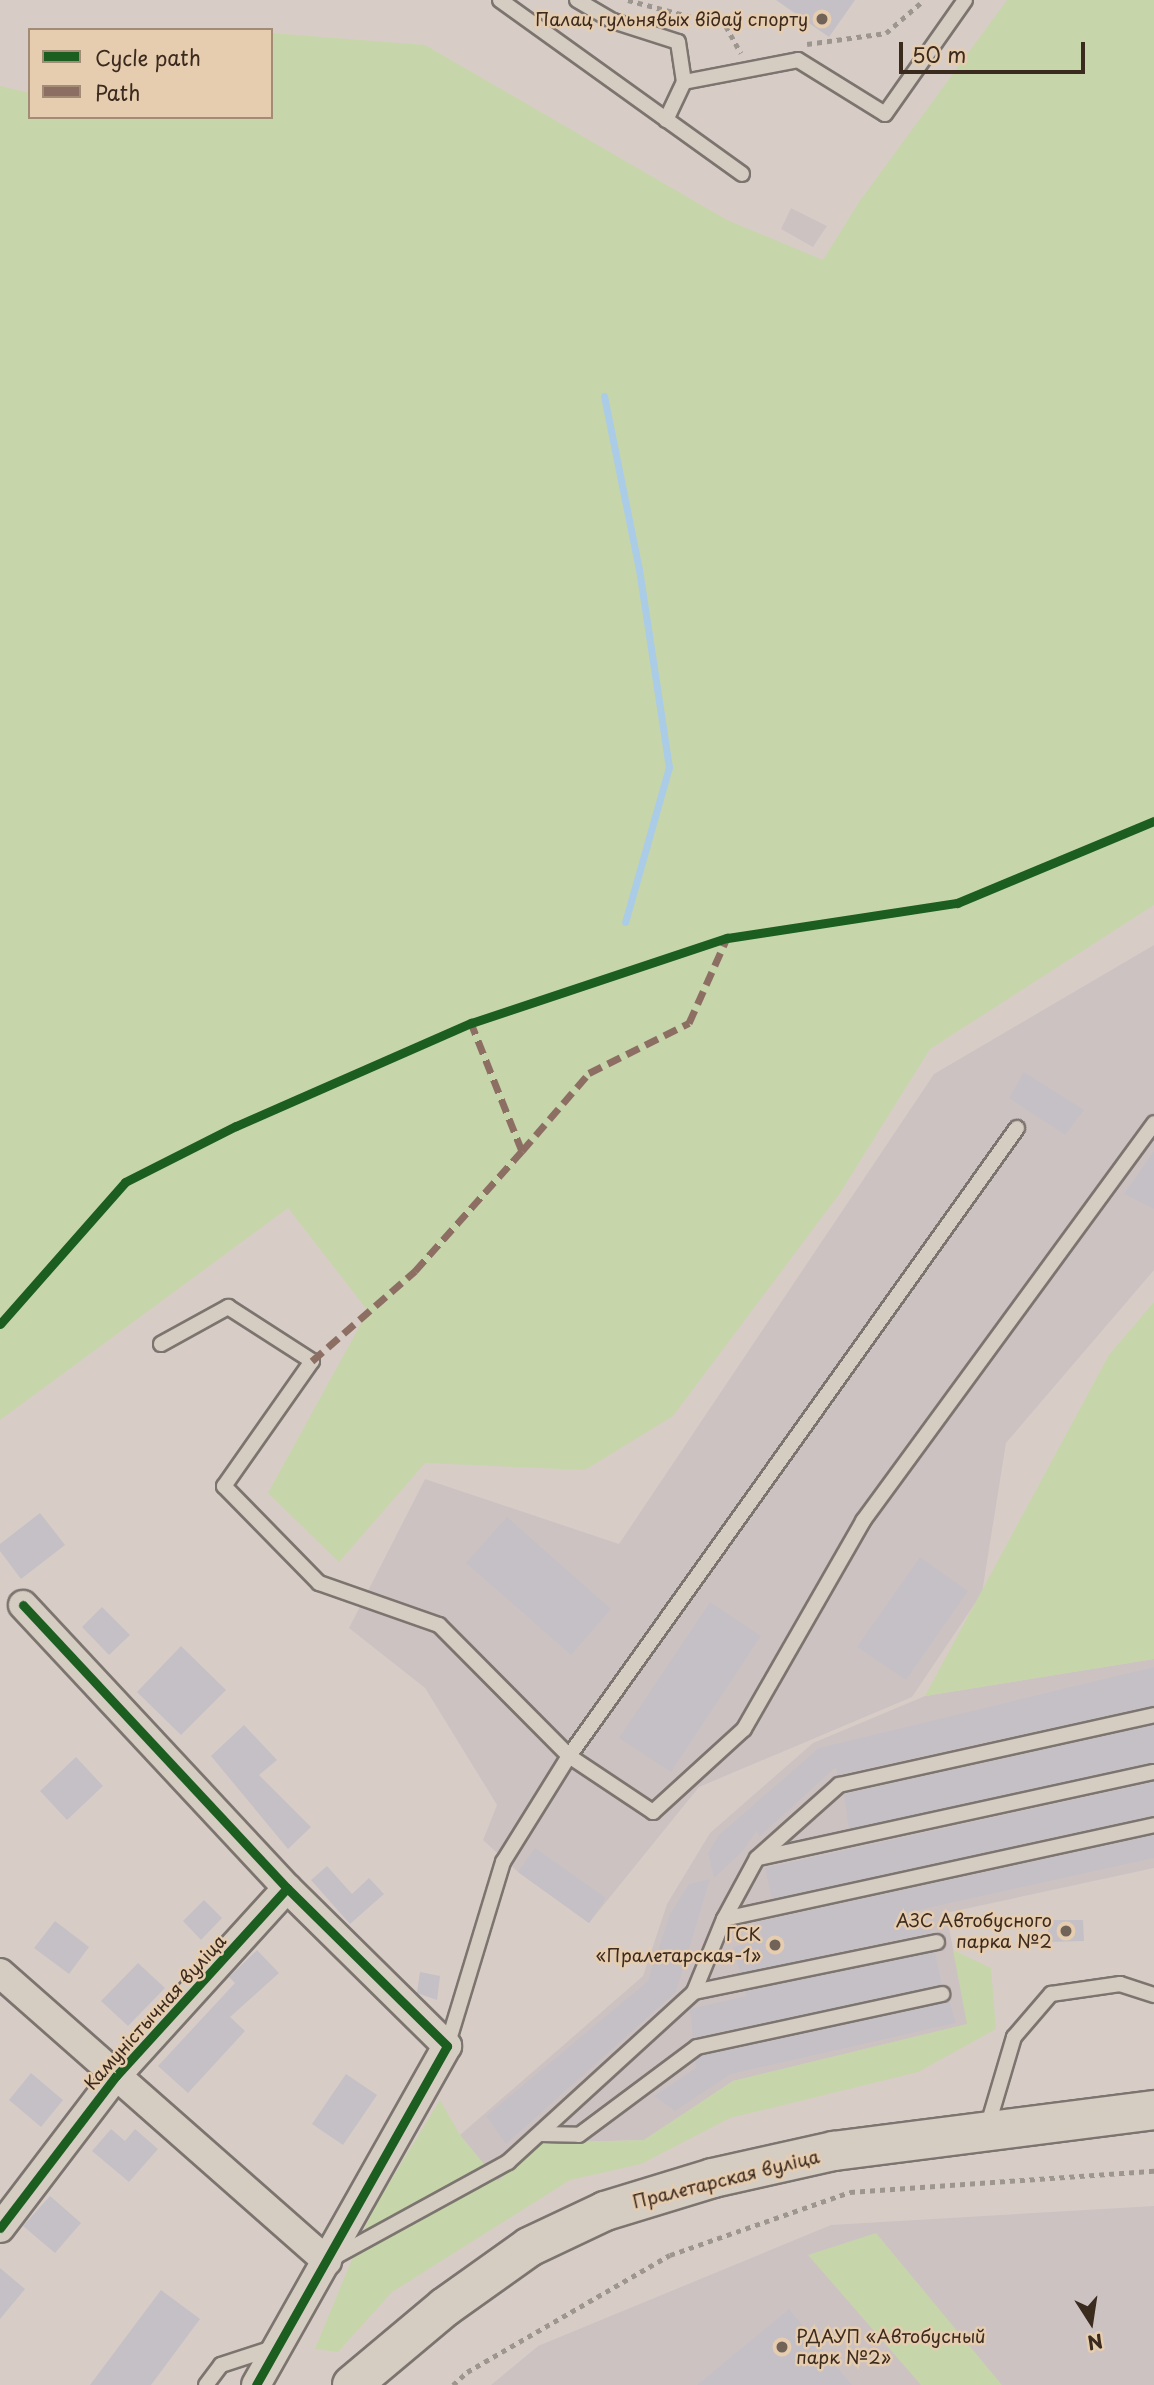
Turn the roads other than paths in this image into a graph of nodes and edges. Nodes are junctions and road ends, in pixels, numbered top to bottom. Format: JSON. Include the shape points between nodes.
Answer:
{"nodes":[{"id":1,"x":500,"y":0,"type":"edge"},
{"id":2,"x":577,"y":0,"type":"edge"},
{"id":3,"x":965,"y":0,"type":"edge"},
{"id":4,"x":684,"y":82,"type":"junction"},
{"id":5,"x":666,"y":120,"type":"junction"},
{"id":6,"x":742,"y":174,"type":"dead end"},
{"id":7,"x":1154,"y":1123,"type":"edge"},
{"id":8,"x":1017,"y":1128,"type":"dead end"},
{"id":9,"x":161,"y":1344,"type":"dead end"},
{"id":10,"x":23,"y":1605,"type":"dead end"},
{"id":11,"x":1154,"y":1714,"type":"edge"},
{"id":12,"x":569,"y":1756,"type":"junction"},
{"id":13,"x":1154,"y":1772,"type":"edge"},
{"id":14,"x":1154,"y":1825,"type":"edge"},
{"id":15,"x":757,"y":1858,"type":"junction"},
{"id":16,"x":287,"y":1888,"type":"junction"},
{"id":17,"x":724,"y":1919,"type":"junction"},
{"id":18,"x":937,"y":1942,"type":"dead end"},
{"id":19,"x":0,"y":1973,"type":"edge"},
{"id":20,"x":694,"y":1992,"type":"junction"},
{"id":21,"x":942,"y":1994,"type":"dead end"},
{"id":22,"x":1154,"y":1995,"type":"edge"},
{"id":23,"x":447,"y":2046,"type":"junction"},
{"id":24,"x":116,"y":2076,"type":"junction"},
{"id":25,"x":1154,"y":2110,"type":"edge"},
{"id":26,"x":987,"y":2128,"type":"junction"},
{"id":27,"x":540,"y":2134,"type":"junction"},
{"id":28,"x":0,"y":2228,"type":"edge"},
{"id":29,"x":327,"y":2261,"type":"junction"},
{"id":30,"x":281,"y":2345,"type":"junction"},
{"id":31,"x":206,"y":2385,"type":"edge"},
{"id":32,"x":256,"y":2385,"type":"edge"},
{"id":33,"x":352,"y":2385,"type":"edge"}],
"edges":[{"from":1,"to":5,"type":"lane"},
{"from":2,"to":4,"type":"lane","via":[[613,21],[678,42]]},
{"from":3,"to":4,"type":"lane","via":[[885,114],[798,60]]},
{"from":4,"to":5,"type":"lane"},
{"from":5,"to":6,"type":"lane"},
{"from":7,"to":12,"type":"lane","via":[[863,1521],[744,1729],[653,1812]]},
{"from":8,"to":12,"type":"lane"},
{"from":9,"to":12,"type":"lane","via":[[228,1307],[312,1361],[224,1486],[319,1583],[439,1625]]},
{"from":10,"to":16,"type":"street"},
{"from":11,"to":15,"type":"lane","via":[[839,1785]]},
{"from":12,"to":23,"type":"lane","via":[[503,1862]]},
{"from":13,"to":15,"type":"lane"},
{"from":14,"to":17,"type":"lane"},
{"from":15,"to":17,"type":"lane"},
{"from":16,"to":23,"type":"street"},
{"from":16,"to":24,"type":"street","name":"Камуністычная вуліца"},
{"from":17,"to":20,"type":"lane"},
{"from":18,"to":20,"type":"lane"},
{"from":19,"to":24,"type":"street"},
{"from":20,"to":27,"type":"lane"},
{"from":21,"to":27,"type":"lane","via":[[697,2047],[579,2135]]},
{"from":22,"to":26,"type":"lane","via":[[1120,1984],[1051,1994],[1014,2037]]},
{"from":23,"to":29,"type":"street"},
{"from":24,"to":28,"type":"street","name":"Камуністычная вуліца"},
{"from":24,"to":29,"type":"street"},
{"from":25,"to":26,"type":"main road","name":"Пралетарская вуліца"},
{"from":26,"to":33,"type":"main road","name":"Пралетарская вуліца","via":[[834,2151],[713,2178],[605,2211],[519,2255],[445,2307]]},
{"from":27,"to":29,"type":"lane","via":[[508,2162]]},
{"from":29,"to":30,"type":"street"},
{"from":30,"to":31,"type":"lane","via":[[222,2365]]},
{"from":30,"to":32,"type":"street"}]}
